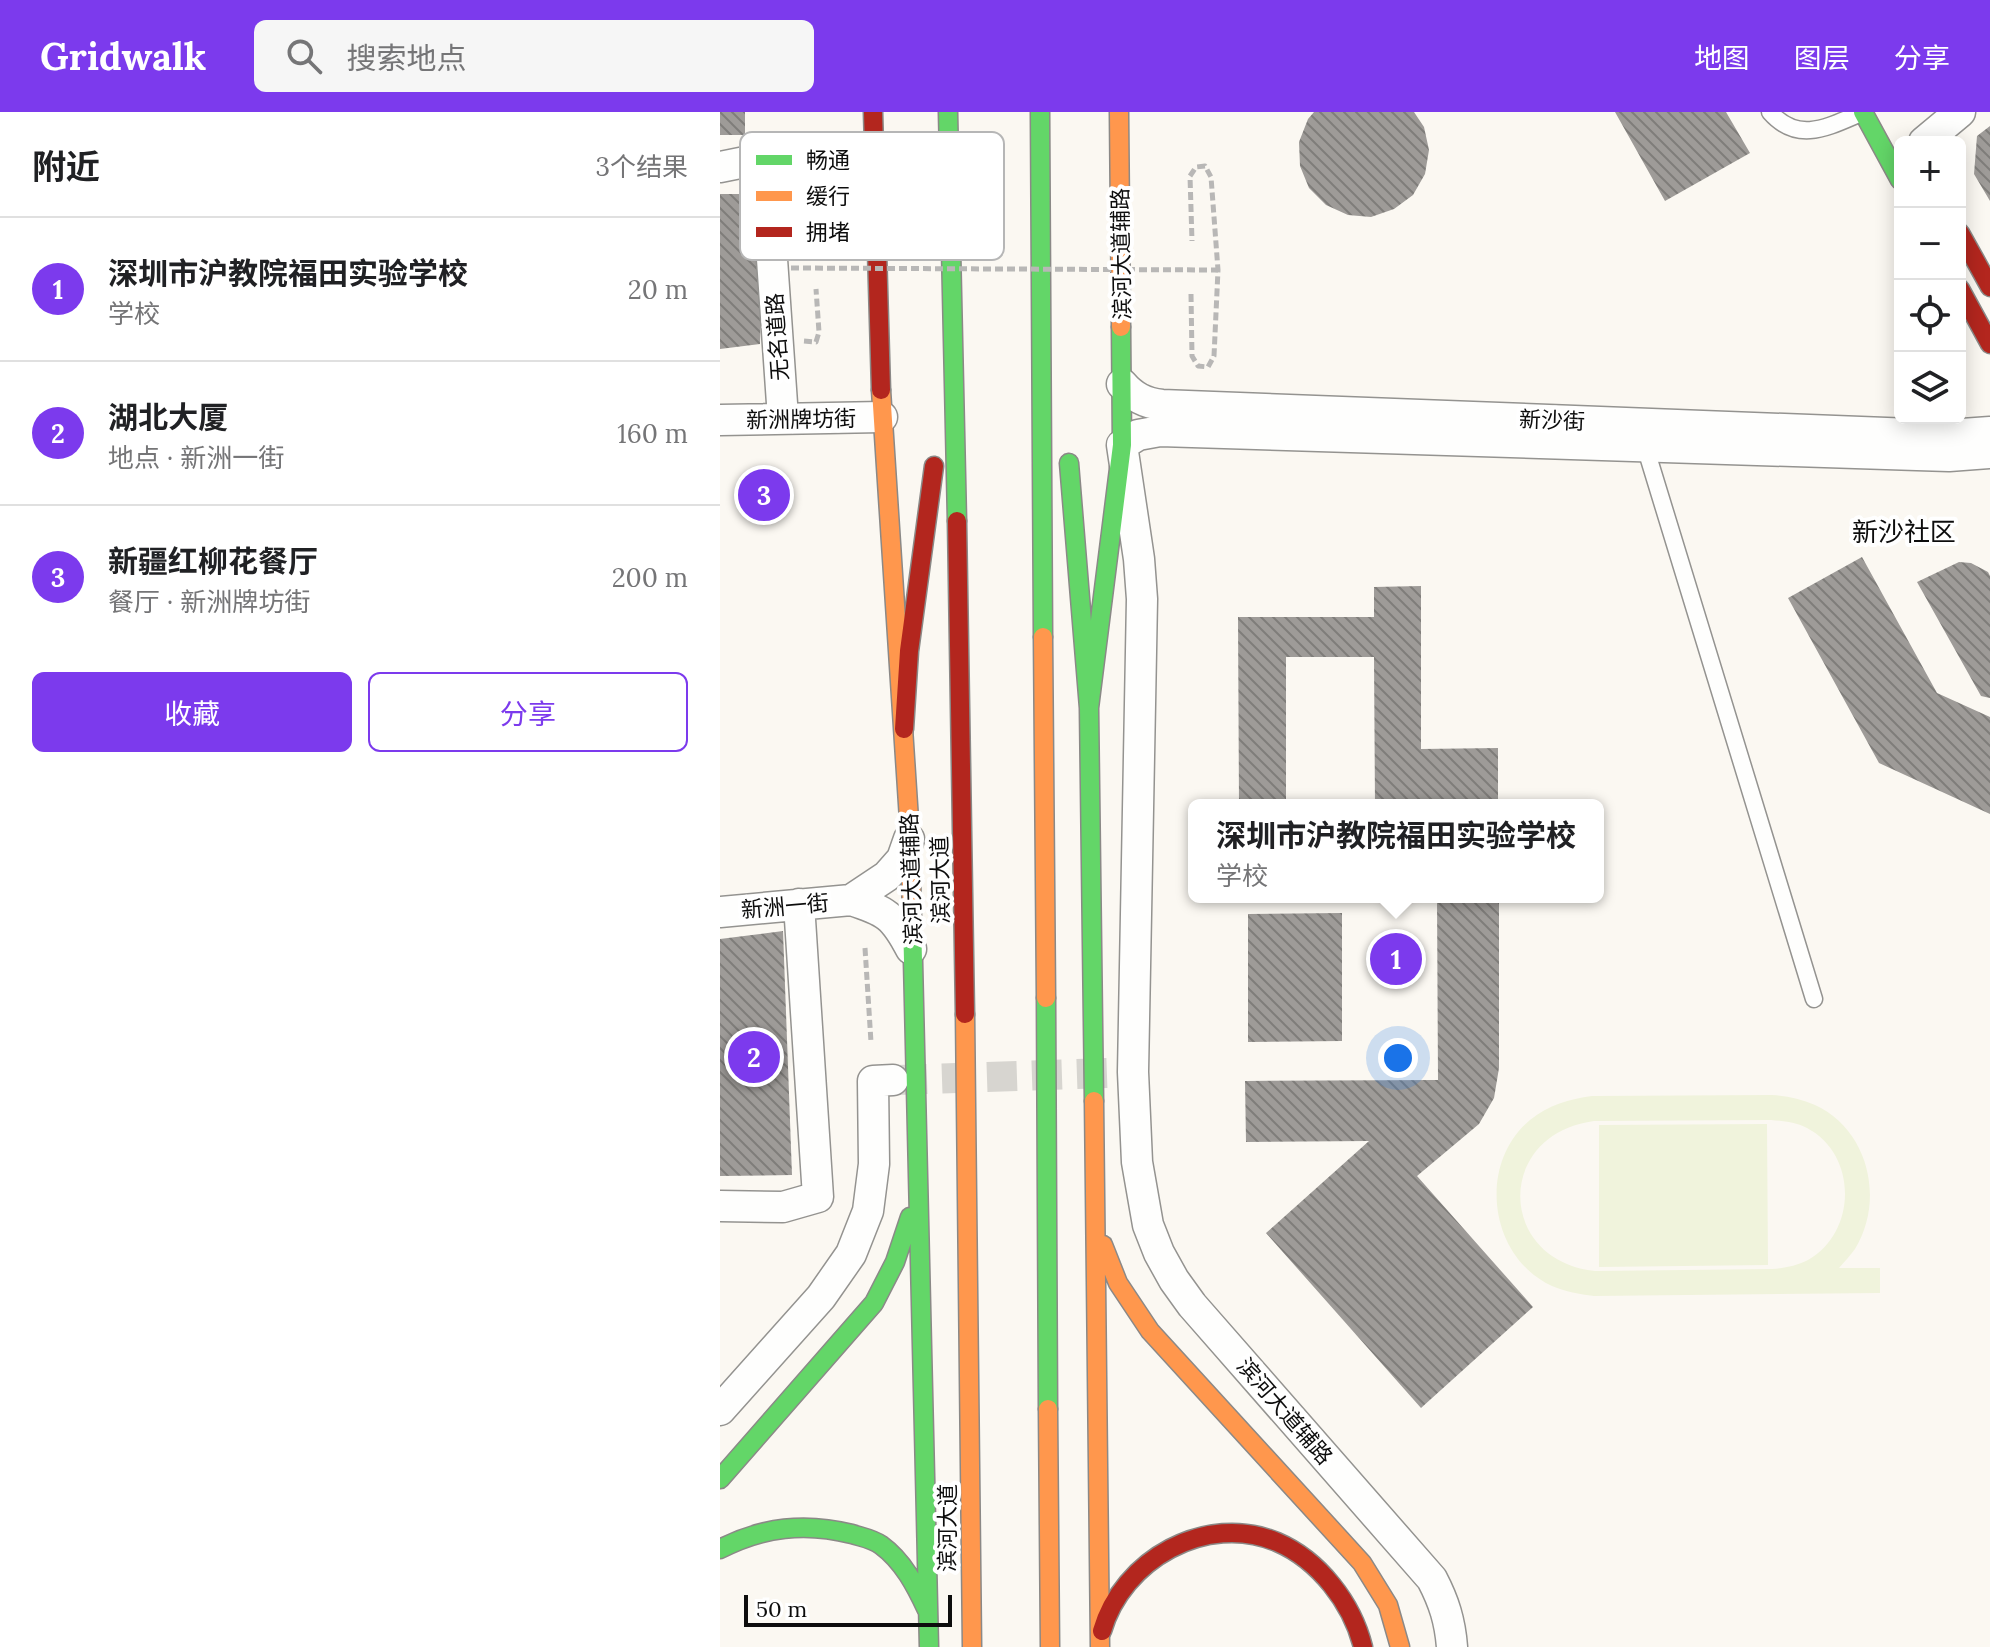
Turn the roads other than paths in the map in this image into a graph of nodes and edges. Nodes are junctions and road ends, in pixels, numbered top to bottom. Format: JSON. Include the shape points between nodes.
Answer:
{"nodes":[{"id":1,"x":873,"y":112,"type":"edge"},
{"id":2,"x":948,"y":112,"type":"edge"},
{"id":3,"x":1041,"y":112,"type":"edge"},
{"id":4,"x":1119,"y":112,"type":"edge"},
{"id":5,"x":1770,"y":112,"type":"edge"},
{"id":6,"x":1863,"y":112,"type":"edge"},
{"id":7,"x":1960,"y":112,"type":"edge"},
{"id":8,"x":874,"y":132,"type":"edge"},
{"id":9,"x":948,"y":132,"type":"edge"},
{"id":10,"x":1929,"y":136,"type":"edge"},
{"id":11,"x":1894,"y":143,"type":"edge"},
{"id":12,"x":740,"y":163,"type":"edge"},
{"id":13,"x":720,"y":167,"type":"edge"},
{"id":14,"x":1966,"y":244,"type":"edge"},
{"id":15,"x":772,"y":260,"type":"edge"},
{"id":16,"x":877,"y":260,"type":"edge"},
{"id":17,"x":950,"y":260,"type":"edge"},
{"id":18,"x":1990,"y":287,"type":"edge"},
{"id":19,"x":950,"y":288,"type":"junction"},
{"id":20,"x":1966,"y":300,"type":"edge"},
{"id":21,"x":1059,"y":331,"type":"dead end"},
{"id":22,"x":1990,"y":344,"type":"edge"},
{"id":23,"x":1122,"y":384,"type":"junction"},
{"id":24,"x":882,"y":417,"type":"junction"},
{"id":25,"x":783,"y":418,"type":"junction"},
{"id":26,"x":720,"y":420,"type":"edge"},
{"id":27,"x":1990,"y":432,"type":"edge"},
{"id":28,"x":1640,"y":435,"type":"junction"},
{"id":29,"x":1067,"y":441,"type":"dead end"},
{"id":30,"x":1122,"y":445,"type":"junction"},
{"id":31,"x":1990,"y":453,"type":"edge"},
{"id":32,"x":1089,"y":708,"type":"junction"},
{"id":33,"x":904,"y":729,"type":"junction"},
{"id":34,"x":910,"y":835,"type":"junction"},
{"id":35,"x":851,"y":900,"type":"junction"},
{"id":36,"x":799,"y":904,"type":"junction"},
{"id":37,"x":720,"y":912,"type":"edge"},
{"id":38,"x":914,"y":955,"type":"junction"},
{"id":39,"x":1814,"y":999,"type":"dead end"},
{"id":40,"x":893,"y":1080,"type":"tunnel mouth"},
{"id":41,"x":919,"y":1184,"type":"junction"},
{"id":42,"x":720,"y":1206,"type":"edge"},
{"id":43,"x":1096,"y":1220,"type":"junction"},
{"id":44,"x":720,"y":1410,"type":"edge"},
{"id":45,"x":720,"y":1479,"type":"edge"},
{"id":46,"x":720,"y":1549,"type":"edge"},
{"id":47,"x":929,"y":1617,"type":"junction"},
{"id":48,"x":1100,"y":1646,"type":"edge"},
{"id":49,"x":929,"y":1647,"type":"edge"},
{"id":50,"x":972,"y":1647,"type":"edge"},
{"id":51,"x":1050,"y":1647,"type":"edge"},
{"id":52,"x":1363,"y":1647,"type":"edge"},
{"id":53,"x":1400,"y":1647,"type":"edge"},
{"id":54,"x":1452,"y":1647,"type":"edge"}],
"edges":[{"from":1,"to":8,"type":"main road","name":"滨河大道辅路"},
{"from":2,"to":9,"type":"main road","name":"滨河大道"},
{"from":3,"to":21,"type":"main road"},
{"from":3,"to":51,"type":"main road"},
{"from":4,"to":23,"type":"main road","name":"滨河大道辅路"},
{"from":5,"to":6,"type":"lane","via":[[1794,130],[1809,130]]},
{"from":6,"to":11,"type":"main road"},
{"from":7,"to":10,"type":"street"},
{"from":12,"to":13,"type":"street","name":"无名道路"},
{"from":14,"to":18,"type":"main road"},
{"from":15,"to":25,"type":"street","name":"无名道路"},
{"from":16,"to":24,"type":"main road","name":"滨河大道辅路"},
{"from":17,"to":19,"type":"main road","name":"滨河大道"},
{"from":19,"to":33,"type":"main road"},
{"from":19,"to":50,"type":"main road","name":"滨河大道","via":[[968,1111]]},
{"from":20,"to":22,"type":"main road"},
{"from":23,"to":28,"type":"street","name":"新沙街","via":[[1150,404]]},
{"from":23,"to":30,"type":"main road","name":"滨河大道辅路"},
{"from":24,"to":25,"type":"street","name":"新洲牌坊街"},
{"from":24,"to":33,"type":"main road","name":"滨河大道辅路"},
{"from":25,"to":26,"type":"street","name":"新洲牌坊街"},
{"from":27,"to":28,"type":"street","name":"新沙街"},
{"from":28,"to":30,"type":"street","name":"新沙街","via":[[1160,431]]},
{"from":28,"to":31,"type":"street","name":"新沙街","via":[[1949,456]]},
{"from":28,"to":39,"type":"lane"},
{"from":29,"to":32,"type":"main road"},
{"from":30,"to":32,"type":"main road","name":"滨河大道辅路"},
{"from":30,"to":54,"type":"street","name":"滨河大道辅路","via":[[1142,599],[1120,1072],[1148,1225],[1192,1305],[1432,1579],[1450,1621]]},
{"from":32,"to":43,"type":"main road","name":"滨河大道辅路"},
{"from":33,"to":34,"type":"main road","name":"滨河大道辅路"},
{"from":34,"to":35,"type":"street","via":[[902,859],[887,876]]},
{"from":34,"to":38,"type":"main road","name":"滨河大道辅路"},
{"from":35,"to":36,"type":"street","name":"新洲一街"},
{"from":35,"to":38,"type":"street","via":[[892,918]]},
{"from":36,"to":37,"type":"street","name":"新洲一街"},
{"from":36,"to":42,"type":"street","via":[[818,1197],[783,1207]]},
{"from":38,"to":41,"type":"main road","name":"滨河大道辅路"},
{"from":40,"to":44,"type":"street","via":[[873,1081],[874,1164],[868,1211],[851,1254],[821,1297]]},
{"from":41,"to":45,"type":"main road","via":[[899,1253],[874,1303]]},
{"from":41,"to":47,"type":"main road","name":"滨河大道辅路"},
{"from":43,"to":48,"type":"main road","name":"滨河大道辅路"},
{"from":43,"to":53,"type":"main road","via":[[1118,1283],[1150,1331],[1362,1563],[1388,1605]]},
{"from":46,"to":47,"type":"main road","via":[[755,1532],[801,1525],[840,1530],[879,1543],[910,1574]]},
{"from":47,"to":49,"type":"main road","name":"滨河大道辅路"},
{"from":48,"to":52,"type":"main road","via":[[1112,1603],[1145,1564],[1187,1539],[1229,1534],[1276,1542],[1303,1557],[1347,1606]]}]}
